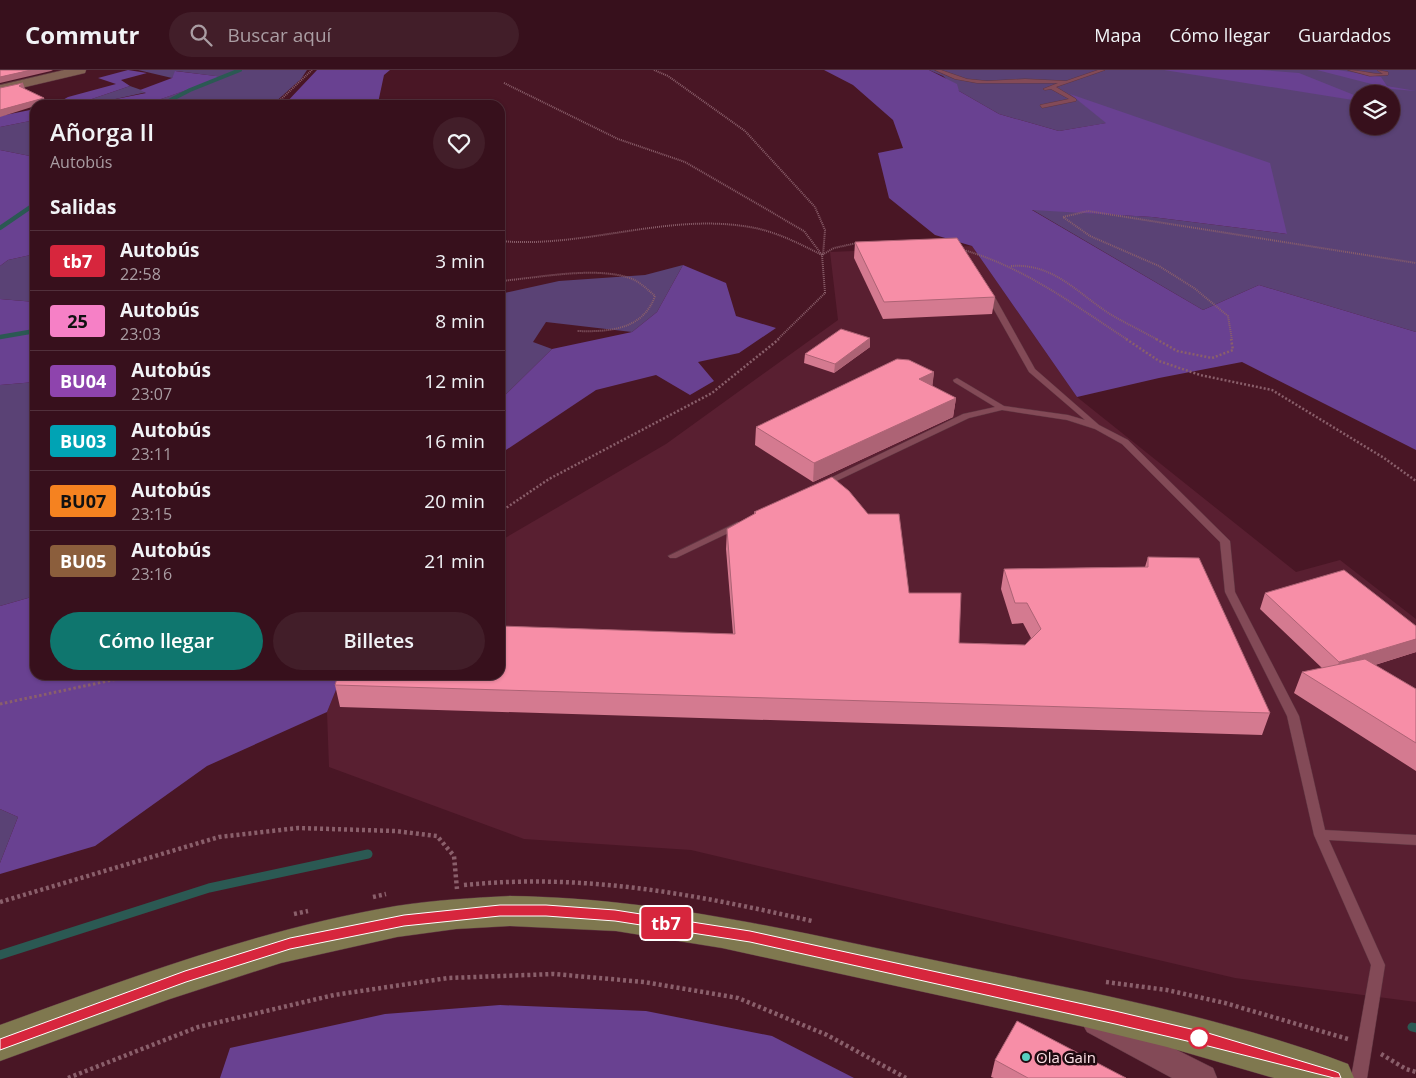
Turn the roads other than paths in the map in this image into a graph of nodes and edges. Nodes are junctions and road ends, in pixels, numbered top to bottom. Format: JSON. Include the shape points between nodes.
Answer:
{"nodes":[{"id":1,"x":70,"y":70,"type":"edge"},
{"id":2,"x":80,"y":70,"type":"edge"},
{"id":3,"x":937,"y":70,"type":"edge"},
{"id":4,"x":1102,"y":70,"type":"edge"},
{"id":5,"x":1350,"y":70,"type":"edge"},
{"id":6,"x":1379,"y":70,"type":"edge"},
{"id":7,"x":1388,"y":71,"type":"edge"},
{"id":8,"x":1066,"y":82,"type":"junction"},
{"id":9,"x":1052,"y":87,"type":"junction"},
{"id":10,"x":0,"y":88,"type":"edge"},
{"id":11,"x":1045,"y":90,"type":"dead end"},
{"id":12,"x":1042,"y":106,"type":"dead end"},
{"id":13,"x":984,"y":284,"type":"edge"},
{"id":14,"x":957,"y":380,"type":"dead end"},
{"id":15,"x":1002,"y":408,"type":"junction"},
{"id":16,"x":1098,"y":427,"type":"junction"},
{"id":17,"x":815,"y":488,"type":"edge"},
{"id":18,"x":744,"y":522,"type":"edge"},
{"id":19,"x":674,"y":556,"type":"dead end"},
{"id":20,"x":1320,"y":835,"type":"junction"},
{"id":21,"x":1416,"y":840,"type":"edge"},
{"id":22,"x":1060,"y":1004,"type":"junction"},
{"id":23,"x":0,"y":1044,"type":"edge"},
{"id":24,"x":1202,"y":1078,"type":"edge"},
{"id":25,"x":1334,"y":1078,"type":"edge"},
{"id":26,"x":1359,"y":1078,"type":"edge"}],
"edges":[{"from":1,"to":10,"type":"street"},
{"from":2,"to":10,"type":"street"},
{"from":3,"to":8,"type":"lane","via":[[956,79],[979,84]]},
{"from":4,"to":8,"type":"lane"},
{"from":5,"to":7,"type":"lane","via":[[1379,76],[1386,75]]},
{"from":6,"to":7,"type":"lane"},
{"from":8,"to":9,"type":"lane"},
{"from":9,"to":11,"type":"lane"},
{"from":9,"to":12,"type":"lane","via":[[1074,100]]},
{"from":13,"to":16,"type":"lane","via":[[1032,370]]},
{"from":14,"to":15,"type":"lane"},
{"from":15,"to":16,"type":"lane","via":[[1068,418]]},
{"from":15,"to":17,"type":"lane","via":[[966,416]]},
{"from":16,"to":20,"type":"lane","via":[[1124,442],[1226,540],[1230,592],[1293,716]]},
{"from":18,"to":19,"type":"lane"},
{"from":20,"to":21,"type":"lane"},
{"from":20,"to":26,"type":"lane","via":[[1378,966]]},
{"from":22,"to":23,"type":"main road","via":[[750,936],[634,918],[546,911],[457,914],[404,920],[290,944],[185,977]]},
{"from":22,"to":24,"type":"street"},
{"from":22,"to":25,"type":"main road","via":[[1208,1040]]}]}
